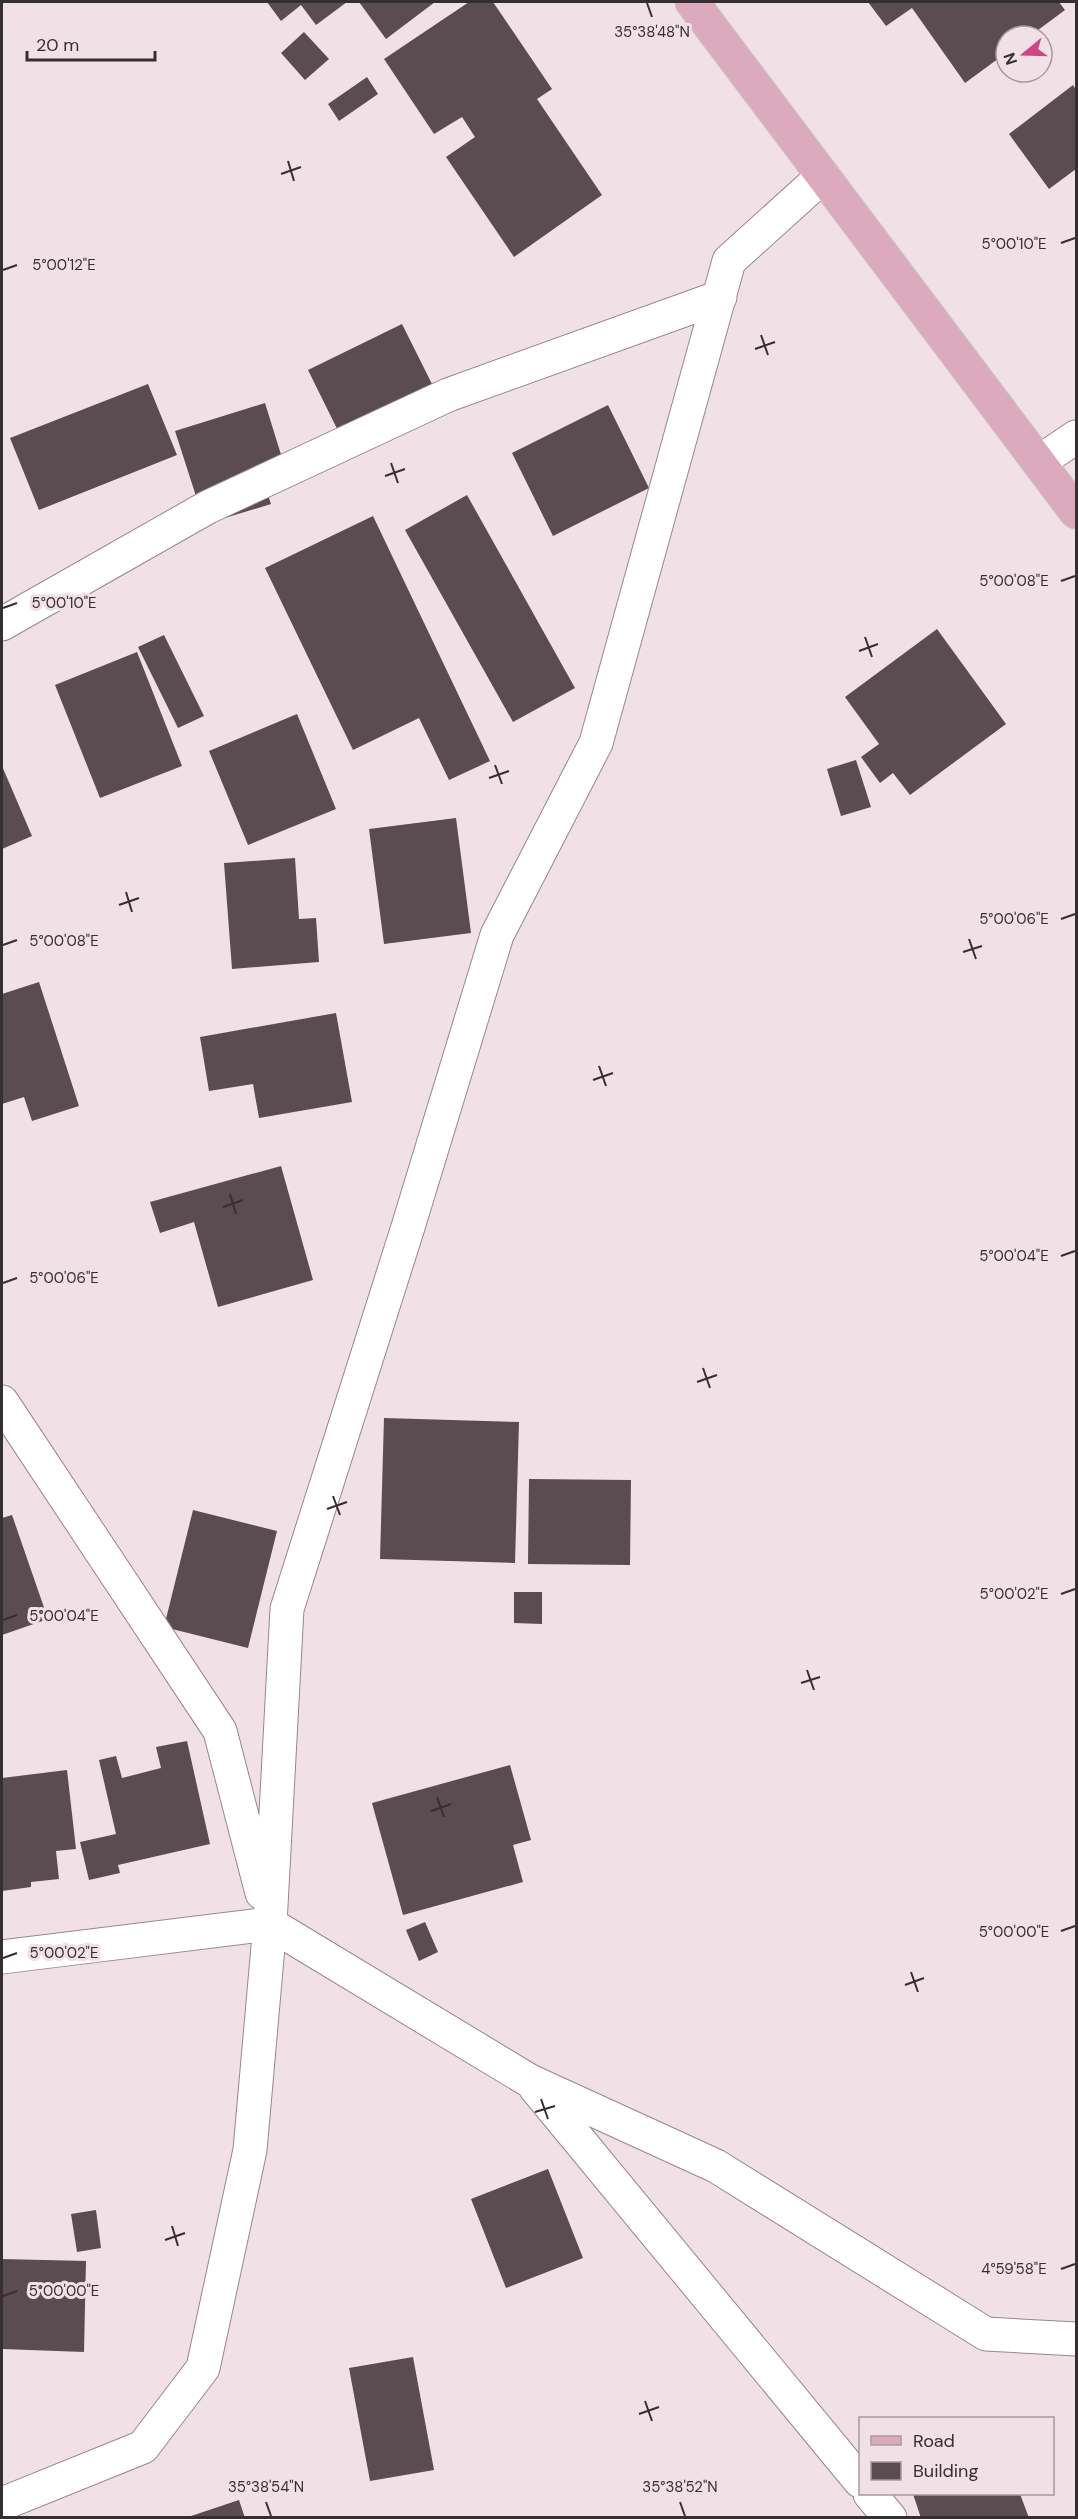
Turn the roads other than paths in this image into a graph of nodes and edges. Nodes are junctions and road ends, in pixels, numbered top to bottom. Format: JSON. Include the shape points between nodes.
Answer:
{"nodes":[{"id":1,"x":692,"y":2,"type":"edge"},
{"id":2,"x":823,"y":176,"type":"junction"},
{"id":3,"x":720,"y":297,"type":"junction"},
{"id":4,"x":1077,"y":437,"type":"edge"},
{"id":5,"x":1039,"y":462,"type":"junction"},
{"id":6,"x":1077,"y":512,"type":"edge"},
{"id":7,"x":2,"y":624,"type":"edge"},
{"id":8,"x":2,"y":1402,"type":"edge"},
{"id":9,"x":270,"y":1924,"type":"junction"},
{"id":10,"x":2,"y":1957,"type":"edge"},
{"id":11,"x":530,"y":2081,"type":"junction"},
{"id":12,"x":1077,"y":2339,"type":"edge"},
{"id":13,"x":859,"y":2479,"type":"edge"},
{"id":14,"x":872,"y":2495,"type":"edge"},
{"id":15,"x":2,"y":2504,"type":"edge"},
{"id":16,"x":890,"y":2517,"type":"edge"}],
"edges":[{"from":1,"to":2,"type":"main road"},
{"from":2,"to":3,"type":"street","via":[[729,261]]},
{"from":2,"to":5,"type":"main road"},
{"from":3,"to":7,"type":"street","via":[[448,395],[208,507]]},
{"from":3,"to":9,"type":"street","via":[[596,743],[497,935],[287,1609]]},
{"from":4,"to":5,"type":"street"},
{"from":5,"to":6,"type":"main road"},
{"from":8,"to":9,"type":"street","via":[[220,1731]]},
{"from":9,"to":10,"type":"street"},
{"from":9,"to":11,"type":"street"},
{"from":9,"to":15,"type":"street","via":[[250,2150],[203,2368],[143,2447]]},
{"from":11,"to":12,"type":"street","via":[[716,2166],[986,2334]]},
{"from":11,"to":13,"type":"street"},
{"from":14,"to":16,"type":"street"}]}
